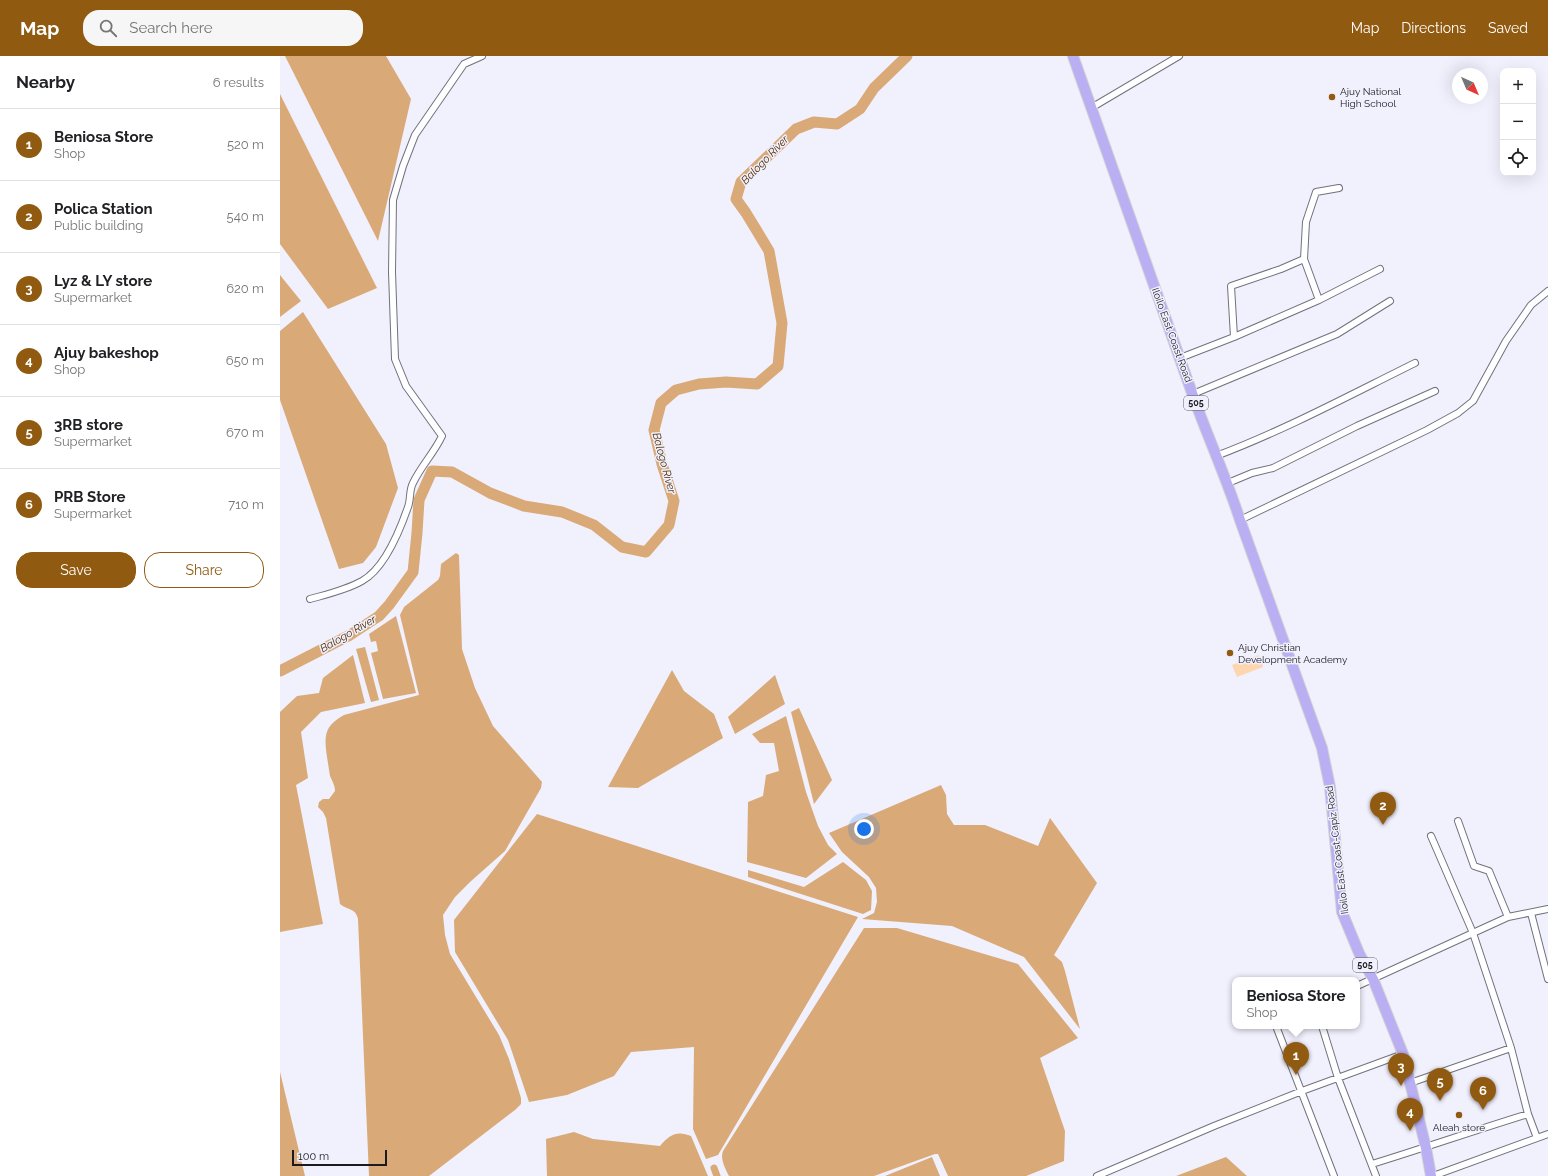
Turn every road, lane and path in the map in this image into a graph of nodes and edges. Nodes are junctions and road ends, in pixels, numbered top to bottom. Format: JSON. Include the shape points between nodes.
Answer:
{"nodes":[{"id":1,"x":482,"y":56,"type":"edge"},
{"id":2,"x":1073,"y":56,"type":"edge"},
{"id":3,"x":1179,"y":56,"type":"edge"},
{"id":4,"x":1091,"y":108,"type":"junction"},
{"id":5,"x":1339,"y":188,"type":"dead end"},
{"id":6,"x":1304,"y":259,"type":"junction"},
{"id":7,"x":1380,"y":269,"type":"dead end"},
{"id":8,"x":1548,"y":291,"type":"edge"},
{"id":9,"x":1319,"y":300,"type":"junction"},
{"id":10,"x":1390,"y":301,"type":"dead end"},
{"id":11,"x":1234,"y":337,"type":"junction"},
{"id":12,"x":1180,"y":358,"type":"junction"},
{"id":13,"x":1416,"y":363,"type":"dead end"},
{"id":14,"x":1435,"y":391,"type":"dead end"},
{"id":15,"x":1193,"y":394,"type":"junction"},
{"id":16,"x":1216,"y":456,"type":"junction"},
{"id":17,"x":1228,"y":483,"type":"junction"},
{"id":18,"x":1240,"y":520,"type":"junction"},
{"id":19,"x":310,"y":598,"type":"dead end"},
{"id":20,"x":1322,"y":748,"type":"joint"},
{"id":21,"x":1458,"y":821,"type":"dead end"},
{"id":22,"x":1431,"y":836,"type":"dead end"},
{"id":23,"x":1548,"y":909,"type":"edge"},
{"id":24,"x":1531,"y":913,"type":"junction"},
{"id":25,"x":1508,"y":917,"type":"junction"},
{"id":26,"x":1474,"y":933,"type":"junction"},
{"id":27,"x":1373,"y":979,"type":"junction"},
{"id":28,"x":1548,"y":979,"type":"edge"},
{"id":29,"x":1360,"y":985,"type":"edge"},
{"id":30,"x":1277,"y":1029,"type":"edge"},
{"id":31,"x":1323,"y":1029,"type":"edge"},
{"id":32,"x":1511,"y":1048,"type":"junction"},
{"id":33,"x":1403,"y":1054,"type":"junction"},
{"id":34,"x":1338,"y":1078,"type":"junction"},
{"id":35,"x":1410,"y":1082,"type":"junction"},
{"id":36,"x":1302,"y":1091,"type":"junction"},
{"id":37,"x":1528,"y":1114,"type":"junction"},
{"id":38,"x":1548,"y":1134,"type":"edge"},
{"id":39,"x":1537,"y":1138,"type":"junction"},
{"id":40,"x":1426,"y":1148,"type":"junction"},
{"id":41,"x":1372,"y":1164,"type":"junction"},
{"id":42,"x":1096,"y":1176,"type":"edge"},
{"id":43,"x":1334,"y":1176,"type":"edge"},
{"id":44,"x":1376,"y":1176,"type":"edge"},
{"id":45,"x":1432,"y":1176,"type":"edge"}],
"edges":[{"from":1,"to":19,"type":"street","via":[[464,64],[415,135],[393,200],[395,359],[406,386],[442,436],[412,485],[409,505],[399,530],[378,568],[364,580],[341,591]]},
{"from":2,"to":4,"type":"main road","name":"Iloilo East Coast Road","number":"505"},
{"from":3,"to":4,"type":"street"},
{"from":4,"to":12,"type":"main road","name":"Iloilo East Coast Road","number":"505"},
{"from":5,"to":6,"type":"street","via":[[1316,192],[1306,222]]},
{"from":6,"to":9,"type":"street"},
{"from":6,"to":11,"type":"street","via":[[1231,286]]},
{"from":7,"to":9,"type":"street"},
{"from":8,"to":18,"type":"street","via":[[1531,305],[1506,341],[1473,401],[1458,413]]},
{"from":9,"to":11,"type":"street"},
{"from":10,"to":15,"type":"street","via":[[1337,334]]},
{"from":11,"to":12,"type":"street"},
{"from":12,"to":15,"type":"main road","name":"Iloilo East Coast Road","number":"505"},
{"from":13,"to":16,"type":"street","via":[[1286,427]]},
{"from":14,"to":17,"type":"street","via":[[1273,468]]},
{"from":15,"to":16,"type":"main road","name":"Iloilo East Coast Road","number":"505"},
{"from":16,"to":17,"type":"main road","name":"Iloilo East Coast Road","number":"505"},
{"from":17,"to":18,"type":"main road","name":"Iloilo East Coast Road","number":"505"},
{"from":18,"to":20,"type":"main road","name":"Iloilo East Coast Road","number":"505"},
{"from":20,"to":27,"type":"main road","name":"Iloilo East Coast-Capiz Road","number":"505","via":[[1330,788],[1342,912]]},
{"from":21,"to":25,"type":"street","via":[[1474,866],[1489,871]]},
{"from":22,"to":26,"type":"street"},
{"from":23,"to":24,"type":"street"},
{"from":24,"to":25,"type":"street"},
{"from":24,"to":28,"type":"street"},
{"from":25,"to":26,"type":"street"},
{"from":26,"to":27,"type":"street"},
{"from":26,"to":32,"type":"street"},
{"from":27,"to":29,"type":"street"},
{"from":27,"to":33,"type":"main road","name":"Iloilo East Coast-Capiz Road","number":"505"},
{"from":30,"to":36,"type":"street"},
{"from":31,"to":34,"type":"street"},
{"from":32,"to":35,"type":"street"},
{"from":32,"to":37,"type":"street"},
{"from":33,"to":34,"type":"street"},
{"from":33,"to":35,"type":"main road","name":"Iloilo East Coast-Capiz Road","number":"505"},
{"from":34,"to":36,"type":"street"},
{"from":34,"to":41,"type":"street"},
{"from":35,"to":40,"type":"main road","name":"Iloilo East Coast-Capiz Road","number":"505"},
{"from":36,"to":42,"type":"street"},
{"from":36,"to":43,"type":"street"},
{"from":37,"to":39,"type":"street"},
{"from":37,"to":40,"type":"street"},
{"from":38,"to":39,"type":"street"},
{"from":39,"to":45,"type":"street"},
{"from":40,"to":41,"type":"street"},
{"from":40,"to":45,"type":"main road","name":"Iloilo East Coast-Capiz Road","number":"505"},
{"from":41,"to":44,"type":"street"}]}
